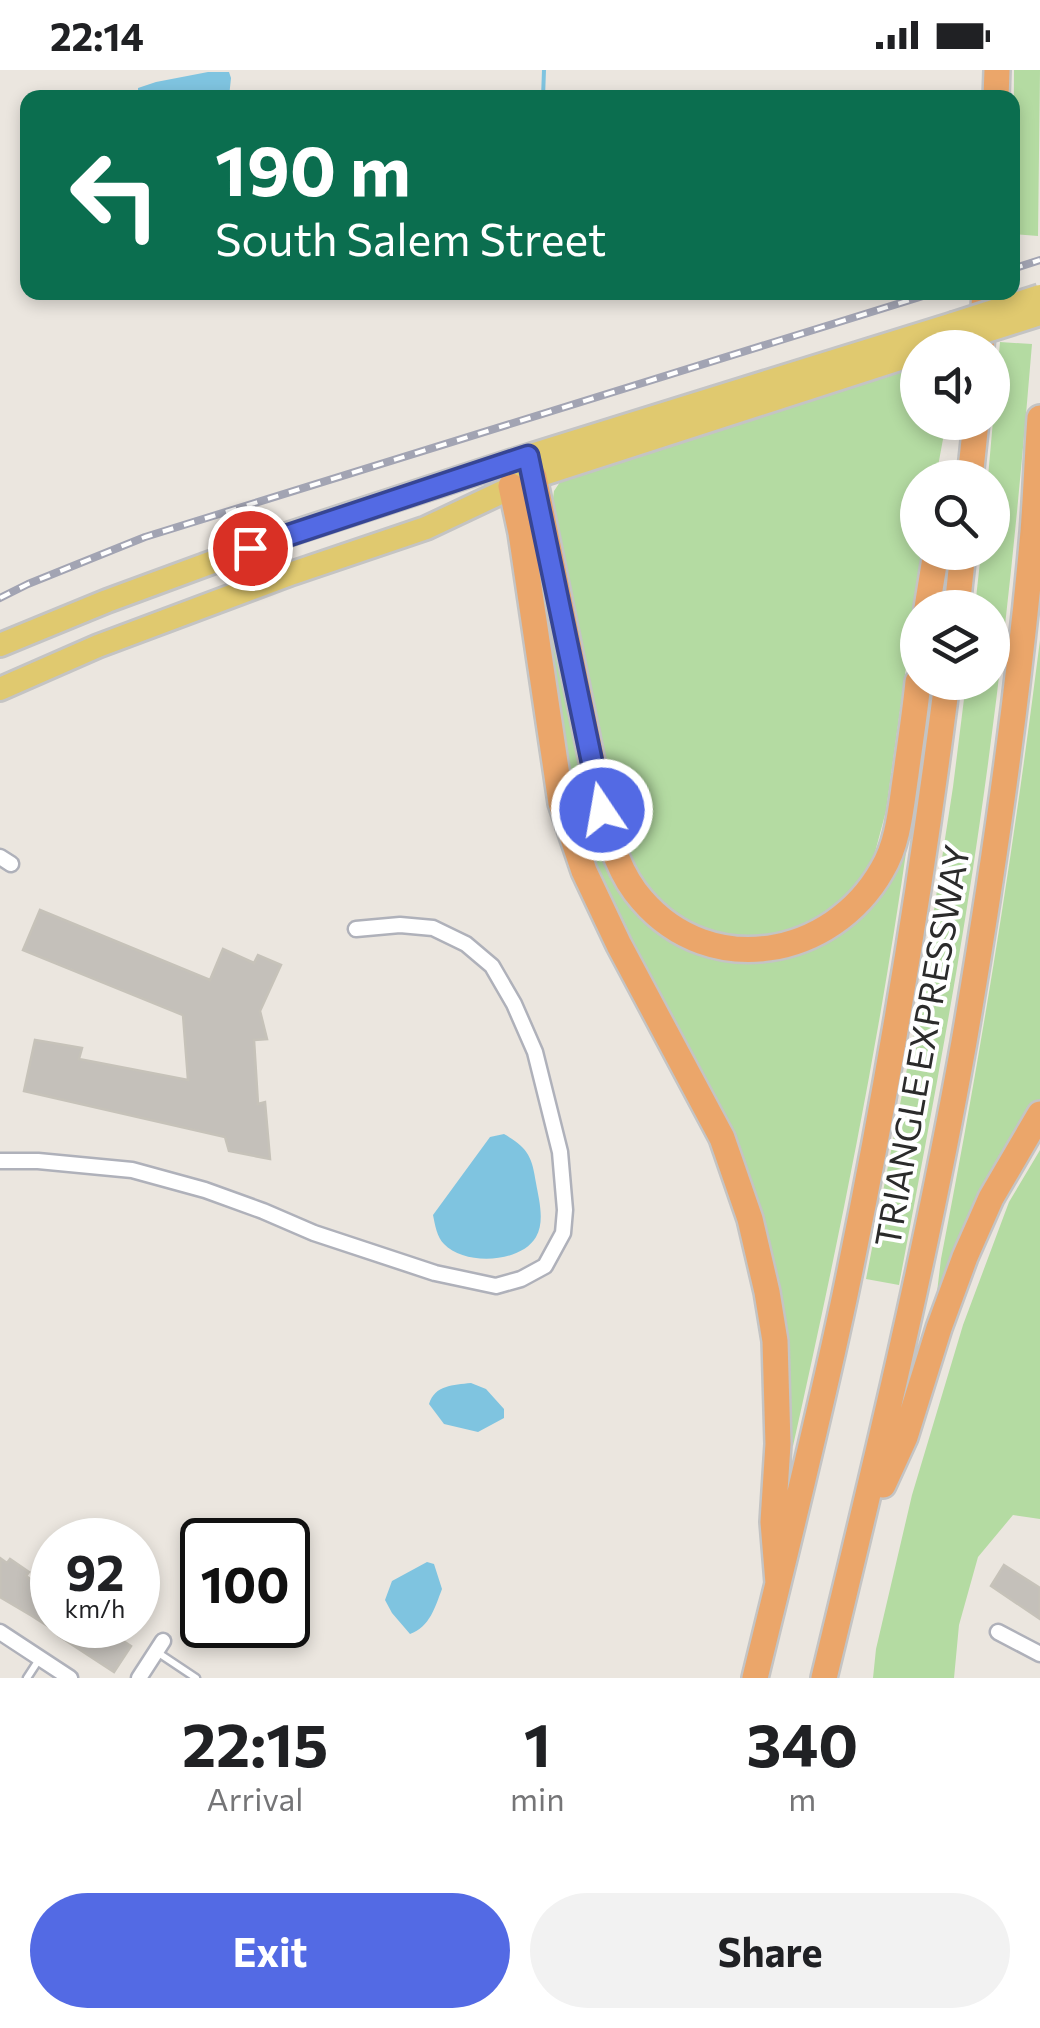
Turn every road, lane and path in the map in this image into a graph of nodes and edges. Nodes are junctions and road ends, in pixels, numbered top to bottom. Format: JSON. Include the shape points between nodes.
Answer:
{"nodes":[{"id":1,"x":1040,"y":296,"type":"edge"},
{"id":2,"x":984,"y":300,"type":"edge"},
{"id":3,"x":1040,"y":314,"type":"edge"},
{"id":4,"x":965,"y":330,"type":"edge"},
{"id":5,"x":978,"y":330,"type":"edge"},
{"id":6,"x":982,"y":330,"type":"edge"},
{"id":7,"x":900,"y":353,"type":"edge"},
{"id":8,"x":900,"y":358,"type":"edge"},
{"id":9,"x":1040,"y":418,"type":"edge"},
{"id":10,"x":1038,"y":459,"type":"edge"},
{"id":11,"x":520,"y":471,"type":"junction"},
{"id":12,"x":0,"y":645,"type":"edge"},
{"id":13,"x":0,"y":688,"type":"edge"},
{"id":14,"x":915,"y":700,"type":"edge"},
{"id":15,"x":944,"y":700,"type":"edge"},
{"id":16,"x":356,"y":929,"type":"dead end"},
{"id":17,"x":1040,"y":1114,"type":"edge"},
{"id":18,"x":0,"y":1161,"type":"edge"},
{"id":19,"x":858,"y":1540,"type":"junction"},
{"id":20,"x":778,"y":1583,"type":"junction"},
{"id":21,"x":0,"y":1632,"type":"edge"},
{"id":22,"x":998,"y":1632,"type":"dead end"},
{"id":23,"x":160,"y":1646,"type":"edge"},
{"id":24,"x":159,"y":1648,"type":"edge"},
{"id":25,"x":1040,"y":1654,"type":"edge"},
{"id":26,"x":40,"y":1658,"type":"junction"},
{"id":27,"x":28,"y":1678,"type":"edge"},
{"id":28,"x":70,"y":1678,"type":"edge"},
{"id":29,"x":138,"y":1678,"type":"edge"},
{"id":30,"x":196,"y":1678,"type":"edge"},
{"id":31,"x":755,"y":1678,"type":"edge"},
{"id":32,"x":824,"y":1678,"type":"edge"}],
"edges":[{"from":1,"to":4,"type":"main road","bridge":true},
{"from":2,"to":6,"type":"highway"},
{"from":3,"to":5,"type":"main road","bridge":true},
{"from":7,"to":11,"type":"main road"},
{"from":8,"to":11,"type":"main road"},
{"from":9,"to":10,"type":"highway","name":"TRIANGLE EXPRESSWAY"},
{"from":10,"to":19,"type":"highway","name":"TRIANGLE EXPRESSWAY","via":[[1011,720],[970,1001],[914,1300]]},
{"from":11,"to":12,"type":"main road","via":[[286,535]]},
{"from":11,"to":13,"type":"main road","via":[[482,503],[426,528]]},
{"from":11,"to":14,"type":"highway","via":[[617,863],[642,900],[678,931],[720,947],[768,950],[796,943],[852,909],[885,866],[895,836]]},
{"from":11,"to":20,"type":"highway","via":[[521,534],[561,803],[598,901],[722,1138],[767,1292],[775,1341]]},
{"from":15,"to":20,"type":"highway","name":"TRIANGLE EXPRESSWAY","via":[[877,1134]]},
{"from":16,"to":18,"type":"street","via":[[433,928],[492,966],[514,1004],[535,1052],[560,1152],[563,1233],[545,1266],[496,1286],[422,1269],[132,1170]]},
{"from":17,"to":19,"type":"highway","via":[[965,1257],[905,1436]]},
{"from":19,"to":32,"type":"highway","name":"TRIANGLE EXPRESSWAY"},
{"from":20,"to":31,"type":"highway","name":"TRIANGLE EXPRESSWAY"},
{"from":21,"to":26,"type":"street"},
{"from":22,"to":25,"type":"street"},
{"from":23,"to":30,"type":"lane"},
{"from":24,"to":29,"type":"street"},
{"from":26,"to":27,"type":"lane"},
{"from":26,"to":28,"type":"street"}]}
